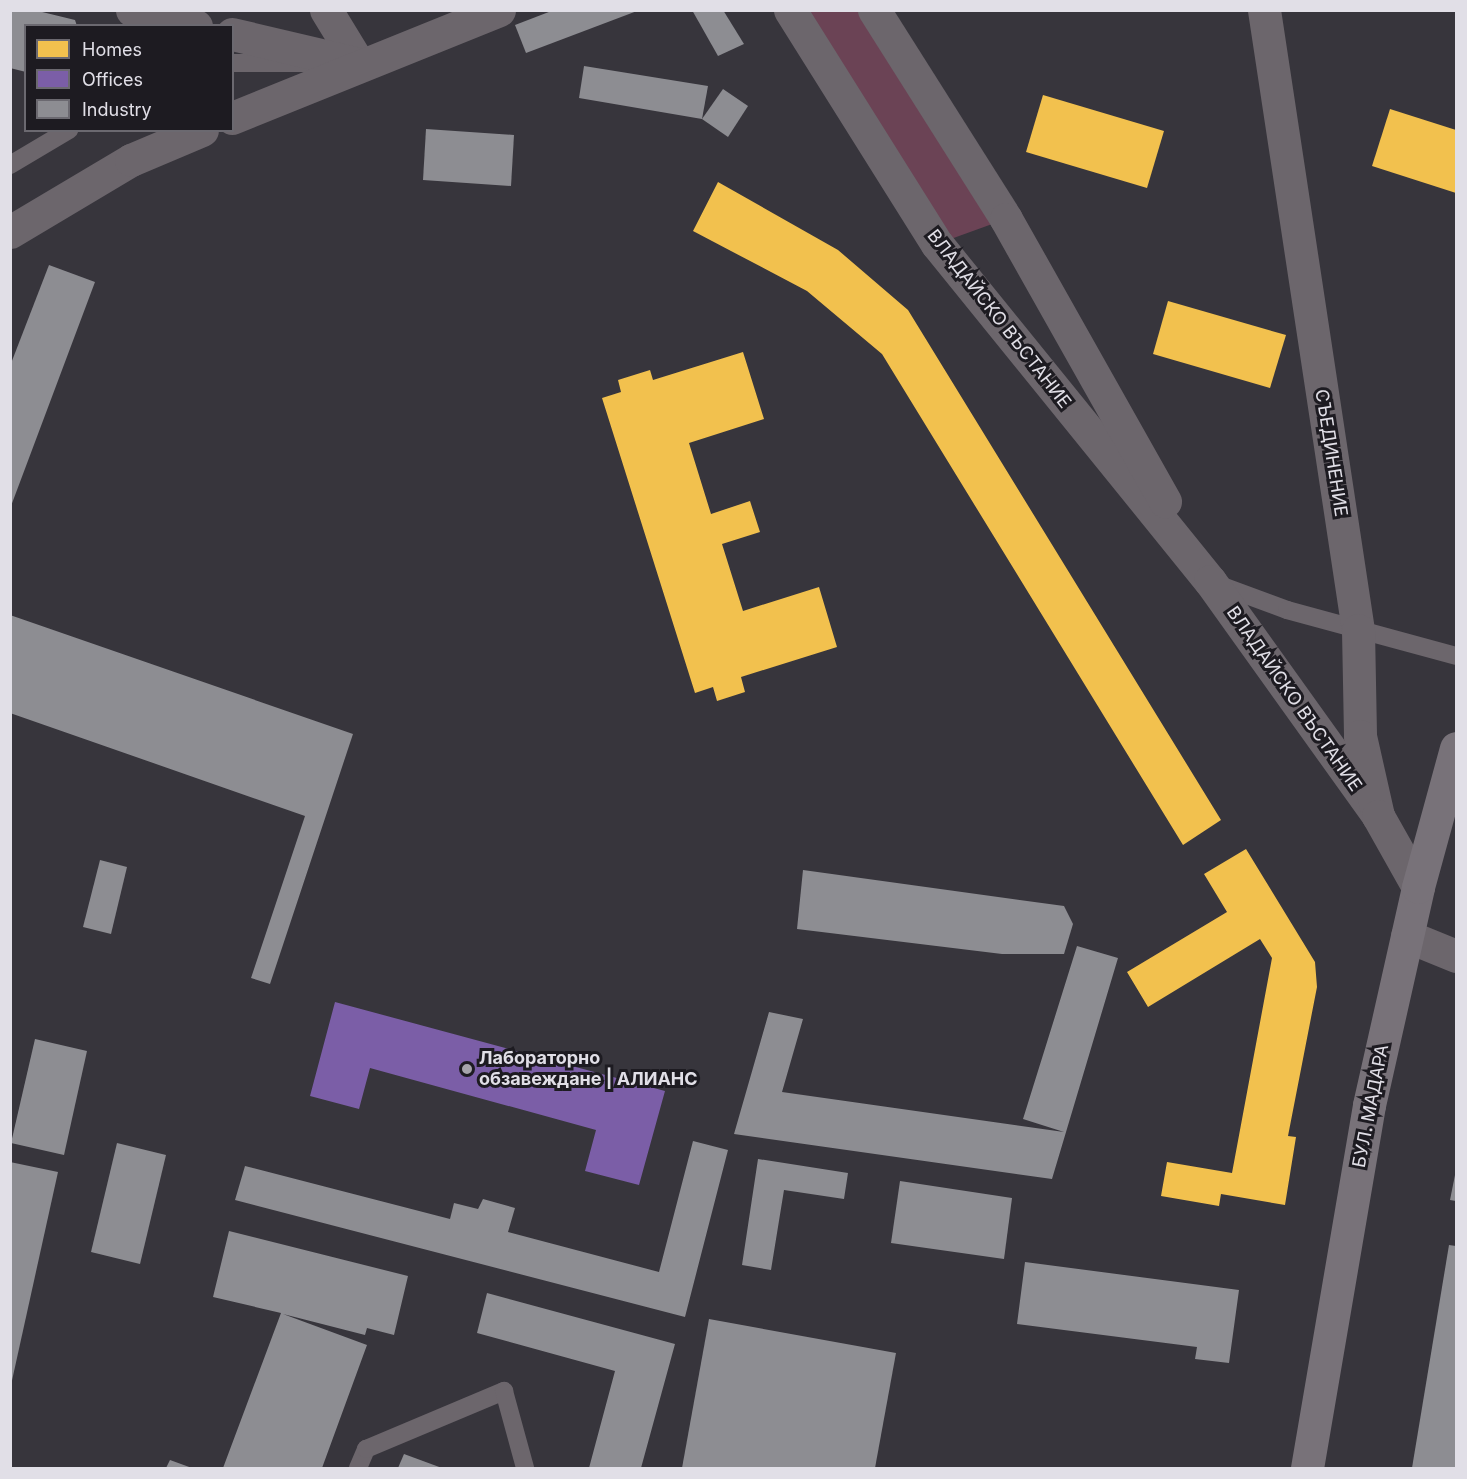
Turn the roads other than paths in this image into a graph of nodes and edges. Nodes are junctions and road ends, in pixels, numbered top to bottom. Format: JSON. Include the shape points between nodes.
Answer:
{"nodes":[{"id":1,"x":132,"y":10,"type":"edge"},
{"id":2,"x":326,"y":10,"type":"edge"},
{"id":3,"x":499,"y":10,"type":"edge"},
{"id":4,"x":790,"y":10,"type":"edge"},
{"id":5,"x":874,"y":10,"type":"edge"},
{"id":6,"x":1264,"y":10,"type":"edge"},
{"id":7,"x":188,"y":24,"type":"edge"},
{"id":8,"x":234,"y":34,"type":"edge"},
{"id":9,"x":234,"y":63,"type":"edge"},
{"id":10,"x":359,"y":64,"type":"junction"},
{"id":11,"x":234,"y":117,"type":"edge"},
{"id":12,"x":66,"y":132,"type":"edge"},
{"id":13,"x":197,"y":132,"type":"edge"},
{"id":14,"x":10,"y":165,"type":"edge"},
{"id":15,"x":10,"y":232,"type":"edge"},
{"id":16,"x":1210,"y":581,"type":"junction"},
{"id":17,"x":1358,"y":630,"type":"junction"},
{"id":18,"x":1456,"y":656,"type":"edge"},
{"id":19,"x":1456,"y":748,"type":"edge"},
{"id":20,"x":1378,"y":816,"type":"junction"},
{"id":21,"x":1418,"y":886,"type":"junction"},
{"id":22,"x":1407,"y":936,"type":"junction"},
{"id":23,"x":1456,"y":956,"type":"edge"},
{"id":24,"x":358,"y":1468,"type":"edge"},
{"id":25,"x":525,"y":1468,"type":"edge"},
{"id":26,"x":1307,"y":1468,"type":"edge"}],
"edges":[{"from":1,"to":7,"type":"street"},
{"from":2,"to":10,"type":"street"},
{"from":3,"to":10,"type":"street"},
{"from":4,"to":16,"type":"street","name":"ВЛАДАЙСКО ВЪСТАНИЕ","via":[[937,244]]},
{"from":5,"to":16,"type":"street","name":"ВЛАДАЙСКО ВЪСТАНИЕ","via":[[1006,219]]},
{"from":6,"to":17,"type":"street","name":"СЪЕДИНЕНИЕ"},
{"from":8,"to":10,"type":"street"},
{"from":9,"to":10,"type":"lane"},
{"from":10,"to":11,"type":"street"},
{"from":12,"to":14,"type":"lane"},
{"from":13,"to":15,"type":"street","via":[[132,160]]},
{"from":16,"to":17,"type":"lane","via":[[1287,610]]},
{"from":16,"to":20,"type":"street","name":"ВЛАДАЙСКО ВЪСТАНИЕ"},
{"from":17,"to":18,"type":"lane"},
{"from":17,"to":20,"type":"street","name":"СЪЕДИНЕНИЕ","via":[[1360,736]]},
{"from":19,"to":21,"type":"main road","name":"БУЛ. МАДАРА"},
{"from":20,"to":21,"type":"street","name":"СЪЕДИНЕНИЕ"},
{"from":21,"to":22,"type":"main road","name":"БУЛ. МАДАРА"},
{"from":22,"to":23,"type":"street"},
{"from":22,"to":26,"type":"main road","name":"БУЛ. МАДАРА","via":[[1370,1106]]},
{"from":24,"to":25,"type":"lane","via":[[366,1449],[504,1391]]}]}
